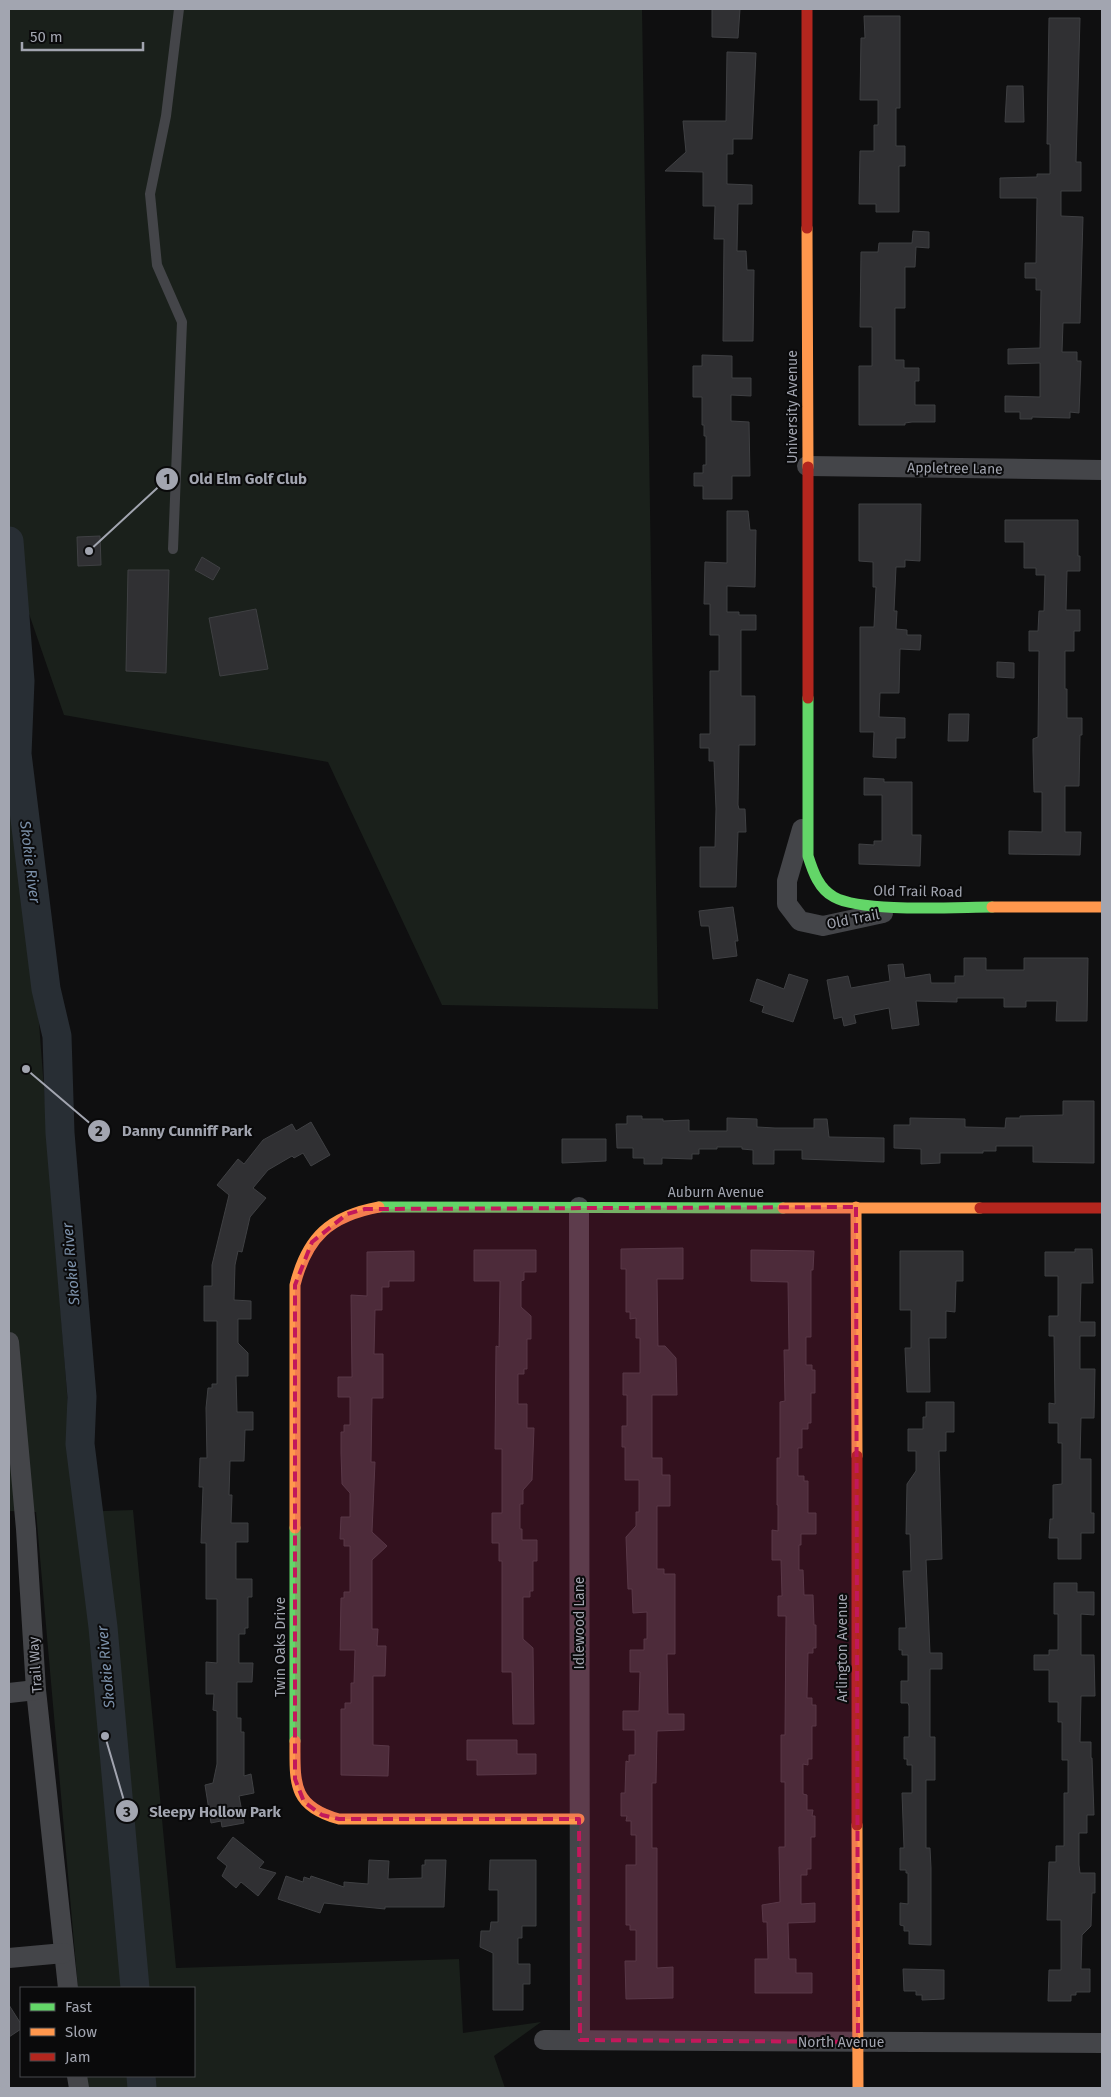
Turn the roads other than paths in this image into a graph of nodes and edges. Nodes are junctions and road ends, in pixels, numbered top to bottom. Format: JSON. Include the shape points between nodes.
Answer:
{"nodes":[{"id":1,"x":179,"y":9,"type":"edge"},
{"id":2,"x":806,"y":9,"type":"edge"},
{"id":3,"x":807,"y":466,"type":"junction"},
{"id":4,"x":1102,"y":470,"type":"edge"},
{"id":5,"x":174,"y":550,"type":"dead end"},
{"id":6,"x":809,"y":805,"type":"junction"},
{"id":7,"x":909,"y":907,"type":"junction"},
{"id":8,"x":1102,"y":907,"type":"edge"},
{"id":9,"x":579,"y":1207,"type":"junction"},
{"id":10,"x":856,"y":1207,"type":"junction"},
{"id":11,"x":1102,"y":1208,"type":"edge"},
{"id":12,"x":333,"y":1224,"type":"joint"},
{"id":13,"x":9,"y":1342,"type":"edge"},
{"id":14,"x":17,"y":1529,"type":"edge"},
{"id":15,"x":36,"y":1690,"type":"junction"},
{"id":16,"x":9,"y":1693,"type":"edge"},
{"id":17,"x":579,"y":1819,"type":"junction"},
{"id":18,"x":64,"y":1953,"type":"junction"},
{"id":19,"x":9,"y":1958,"type":"edge"},
{"id":20,"x":68,"y":1987,"type":"edge"},
{"id":21,"x":544,"y":2040,"type":"dead end"},
{"id":22,"x":580,"y":2040,"type":"junction"},
{"id":23,"x":858,"y":2042,"type":"junction"},
{"id":24,"x":1102,"y":2043,"type":"edge"},
{"id":25,"x":858,"y":2088,"type":"edge"}],
"edges":[{"from":1,"to":5,"type":"lane","via":[[166,116],[150,194],[157,265],[182,322]]},
{"from":2,"to":3,"type":"street","name":"University Avenue"},
{"from":3,"to":4,"type":"street","name":"Appletree Lane"},
{"from":3,"to":6,"type":"street","name":"University Avenue"},
{"from":6,"to":7,"type":"street","name":"Old Trail Road","via":[[808,856],[815,878],[834,897],[861,905]]},
{"from":6,"to":7,"type":"street","name":"Old Trail","via":[[788,880],[788,904],[800,921],[823,926]]},
{"from":7,"to":8,"type":"street","name":"Old Trail Road"},
{"from":9,"to":10,"type":"street","name":"Auburn Avenue"},
{"from":9,"to":12,"type":"street","name":"Auburn Avenue","via":[[379,1207],[347,1214]]},
{"from":9,"to":17,"type":"street","name":"Idlewood Lane"},
{"from":10,"to":11,"type":"street","name":"Auburn Avenue"},
{"from":10,"to":23,"type":"street","name":"Arlington Avenue"},
{"from":12,"to":17,"type":"street","name":"Twin Oaks Drive","via":[[322,1230],[312,1242],[298,1270],[295,1285],[297,1788],[304,1802],[322,1815],[339,1819]]},
{"from":13,"to":14,"type":"street","name":"Trail Way"},
{"from":14,"to":15,"type":"street","name":"Trail Way"},
{"from":15,"to":16,"type":"street"},
{"from":15,"to":18,"type":"street","name":"Trail Way"},
{"from":17,"to":22,"type":"street","name":"Idlewood Lane"},
{"from":18,"to":19,"type":"street"},
{"from":18,"to":20,"type":"street","name":"Trail Way"},
{"from":21,"to":22,"type":"street","name":"North Avenue"},
{"from":22,"to":23,"type":"street","name":"North Avenue"},
{"from":23,"to":24,"type":"street","name":"North Avenue"},
{"from":23,"to":25,"type":"street","name":"Arlington Avenue"}]}
